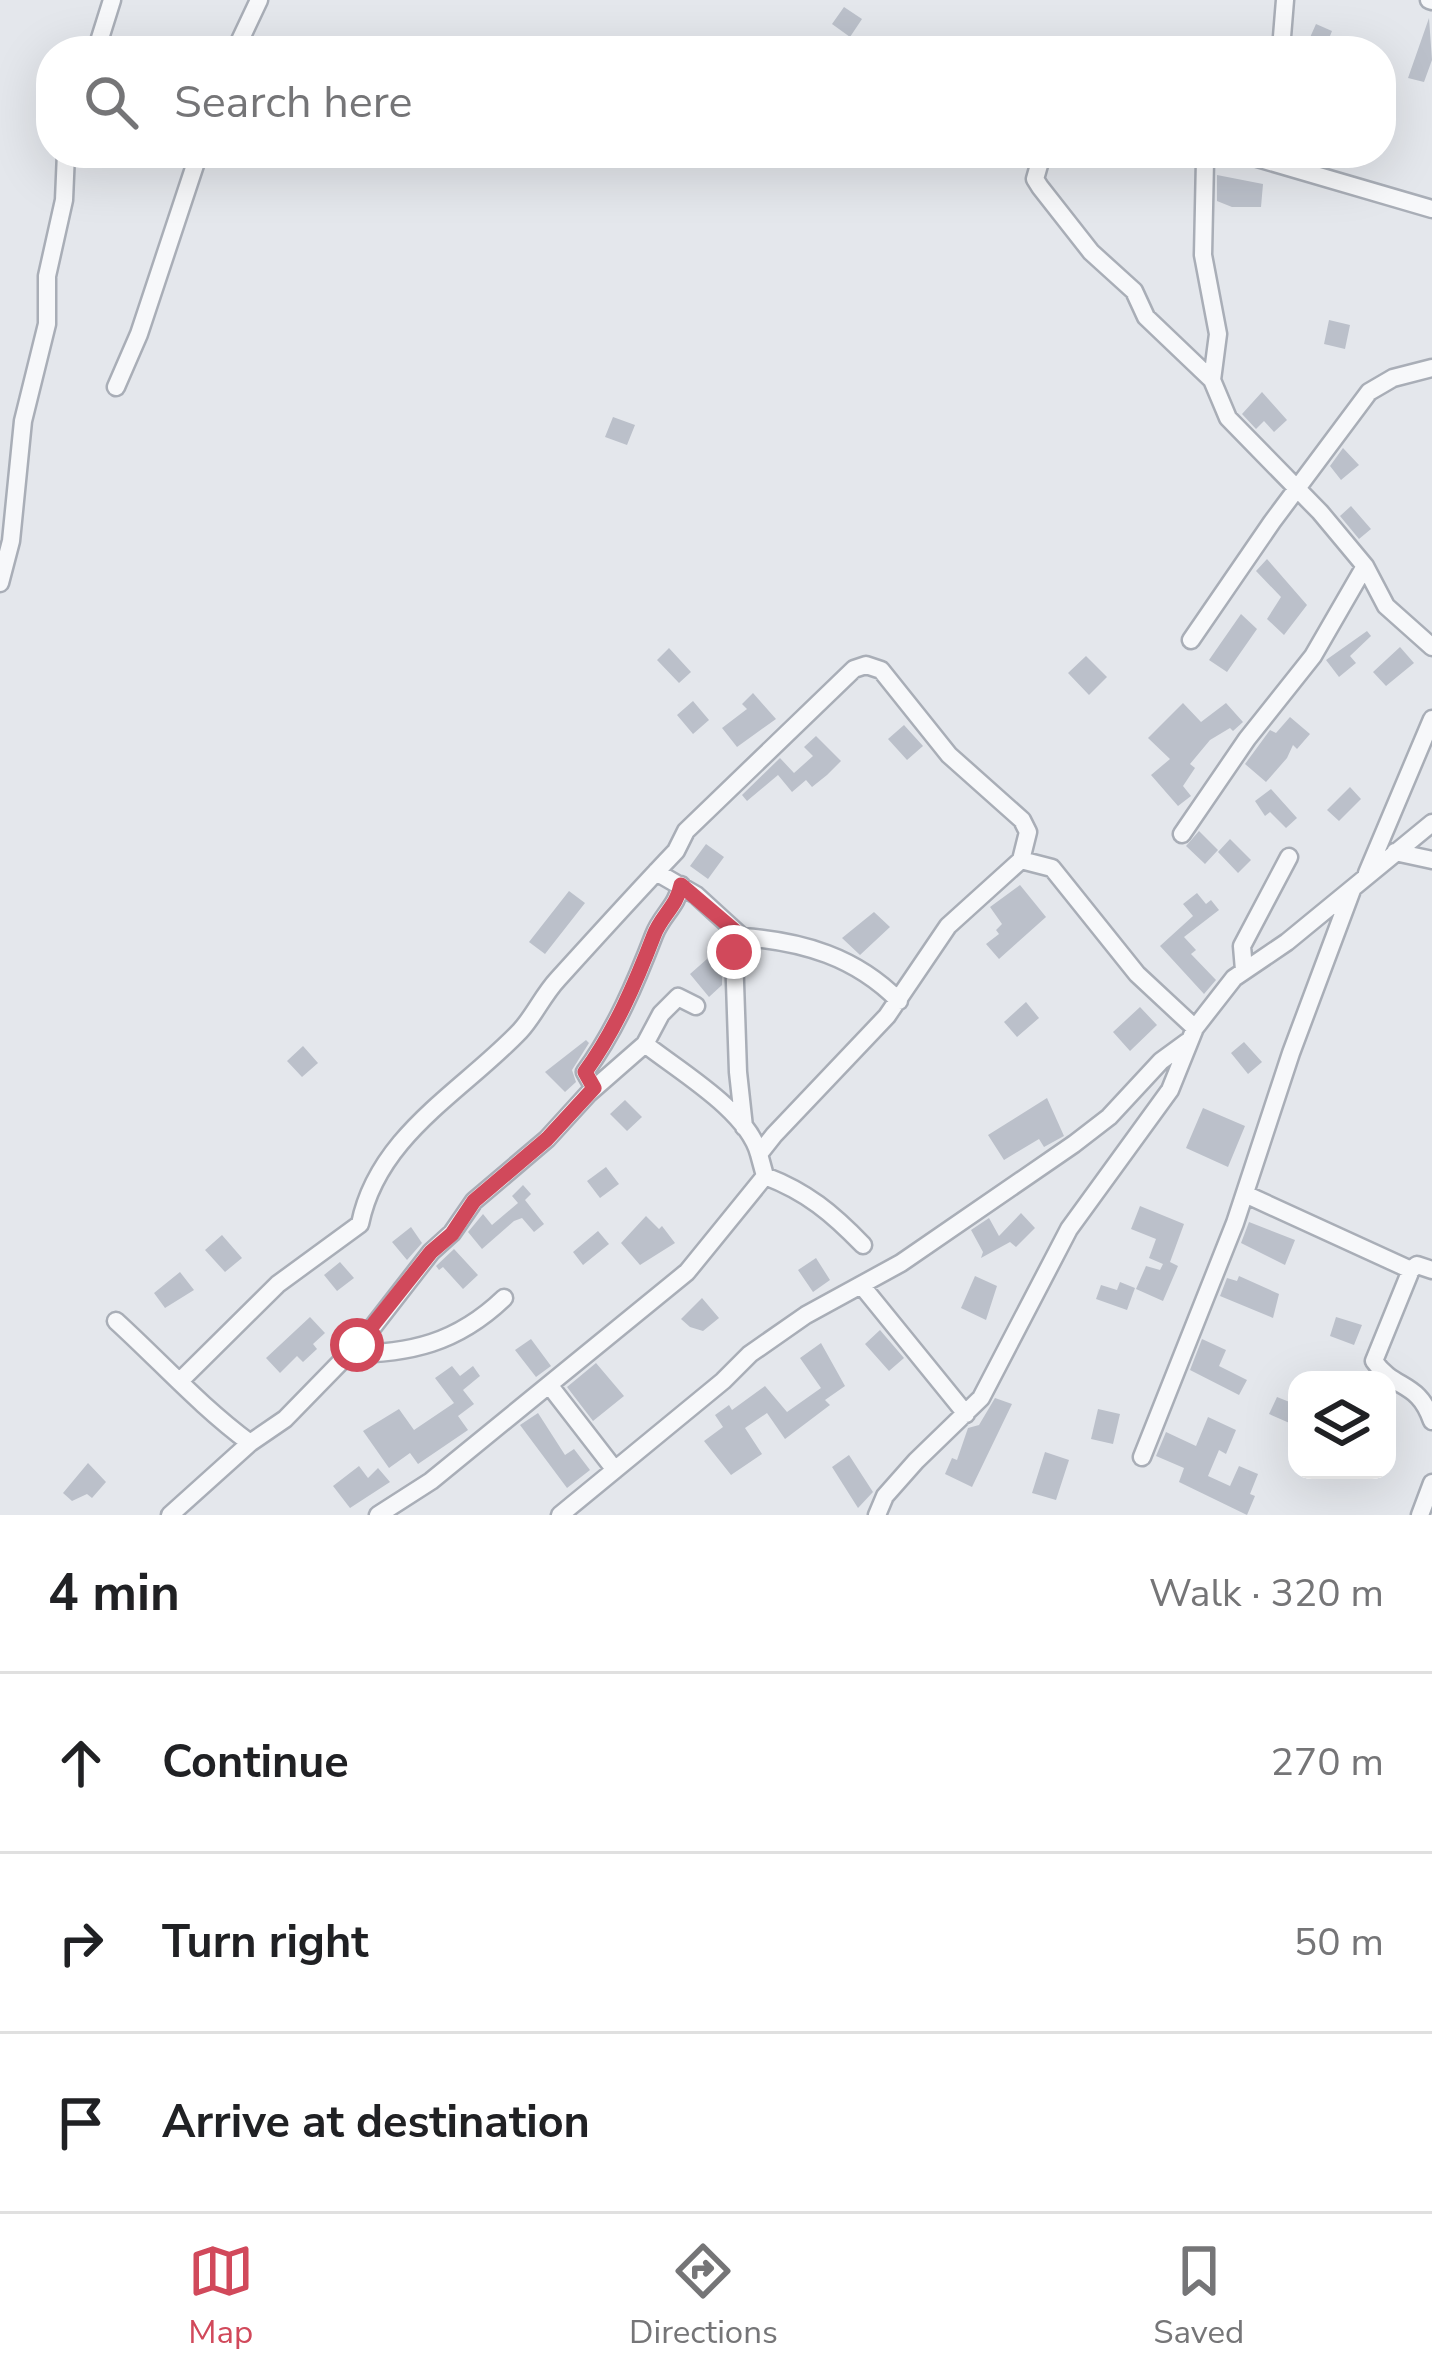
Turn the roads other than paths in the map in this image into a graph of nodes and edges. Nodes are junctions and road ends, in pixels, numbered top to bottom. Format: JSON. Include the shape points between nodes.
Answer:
{"nodes":[{"id":1,"x":112,"y":0,"type":"edge"},
{"id":2,"x":259,"y":0,"type":"edge"},
{"id":3,"x":1285,"y":0,"type":"edge"},
{"id":4,"x":101,"y":36,"type":"edge"},
{"id":5,"x":242,"y":36,"type":"edge"},
{"id":6,"x":1284,"y":36,"type":"edge"},
{"id":7,"x":65,"y":168,"type":"edge"},
{"id":8,"x":195,"y":168,"type":"edge"},
{"id":9,"x":1038,"y":168,"type":"edge"},
{"id":10,"x":1205,"y":168,"type":"edge"},
{"id":11,"x":1291,"y":168,"type":"edge"},
{"id":12,"x":1432,"y":209,"type":"edge"},
{"id":13,"x":1432,"y":368,"type":"edge"},
{"id":14,"x":1212,"y":380,"type":"junction"},
{"id":15,"x":116,"y":386,"type":"dead end"},
{"id":16,"x":1297,"y":489,"type":"junction"},
{"id":17,"x":1365,"y":566,"type":"junction"},
{"id":18,"x":0,"y":583,"type":"edge"},
{"id":19,"x":1192,"y":640,"type":"dead end"},
{"id":20,"x":1432,"y":646,"type":"edge"},
{"id":21,"x":1432,"y":719,"type":"edge"},
{"id":22,"x":1432,"y":823,"type":"edge"},
{"id":23,"x":1182,"y":834,"type":"dead end"},
{"id":24,"x":1395,"y":852,"type":"junction"},
{"id":25,"x":1289,"y":857,"type":"dead end"},
{"id":26,"x":1021,"y":860,"type":"junction"},
{"id":27,"x":1432,"y":860,"type":"edge"},
{"id":28,"x":656,"y":872,"type":"junction"},
{"id":29,"x":1367,"y":874,"type":"junction"},
{"id":30,"x":681,"y":885,"type":"junction"},
{"id":31,"x":1352,"y":890,"type":"junction"},
{"id":32,"x":742,"y":937,"type":"junction"},
{"id":33,"x":1244,"y":970,"type":"junction"},
{"id":34,"x":899,"y":1000,"type":"junction"},
{"id":35,"x":696,"y":1006,"type":"dead end"},
{"id":36,"x":1191,"y":1035,"type":"junction"},
{"id":37,"x":645,"y":1044,"type":"junction"},
{"id":38,"x":594,"y":1088,"type":"junction"},
{"id":39,"x":744,"y":1127,"type":"junction"},
{"id":40,"x":759,"y":1154,"type":"junction"},
{"id":41,"x":765,"y":1176,"type":"junction"},
{"id":42,"x":1245,"y":1194,"type":"junction"},
{"id":43,"x":863,"y":1245,"type":"dead end"},
{"id":44,"x":1412,"y":1270,"type":"junction"},
{"id":45,"x":1432,"y":1270,"type":"edge"},
{"id":46,"x":862,"y":1286,"type":"junction"},
{"id":47,"x":504,"y":1298,"type":"dead end"},
{"id":48,"x":116,"y":1321,"type":"dead end"},
{"id":49,"x":346,"y":1354,"type":"junction"},
{"id":50,"x":181,"y":1380,"type":"junction"},
{"id":51,"x":550,"y":1386,"type":"junction"},
{"id":52,"x":966,"y":1414,"type":"junction"},
{"id":53,"x":1432,"y":1421,"type":"edge"},
{"id":54,"x":250,"y":1443,"type":"junction"},
{"id":55,"x":1142,"y":1457,"type":"dead end"},
{"id":56,"x":615,"y":1470,"type":"junction"},
{"id":57,"x":1432,"y":1483,"type":"edge"},
{"id":58,"x":568,"y":1513,"type":"edge"},
{"id":59,"x":170,"y":1515,"type":"edge"},
{"id":60,"x":378,"y":1515,"type":"edge"},
{"id":61,"x":877,"y":1515,"type":"edge"},
{"id":62,"x":1420,"y":1515,"type":"edge"}],
"edges":[{"from":1,"to":4,"type":"street"},
{"from":2,"to":5,"type":"street"},
{"from":3,"to":6,"type":"street"},
{"from":7,"to":18,"type":"street"},
{"from":8,"to":15,"type":"street"},
{"from":9,"to":14,"type":"street","via":[[1040,187],[1091,252]]},
{"from":10,"to":14,"type":"street","via":[[1203,255],[1218,334]]},
{"from":11,"to":12,"type":"street"},
{"from":13,"to":16,"type":"street","via":[[1369,392]]},
{"from":14,"to":16,"type":"street","via":[[1228,418]]},
{"from":16,"to":17,"type":"street"},
{"from":16,"to":19,"type":"street"},
{"from":17,"to":20,"type":"street","via":[[1386,606]]},
{"from":17,"to":23,"type":"street","via":[[1312,656]]},
{"from":21,"to":29,"type":"street"},
{"from":22,"to":24,"type":"street"},
{"from":24,"to":27,"type":"street"},
{"from":24,"to":29,"type":"street"},
{"from":25,"to":33,"type":"street","via":[[1242,946]]},
{"from":26,"to":28,"type":"street","via":[[1028,832],[1022,820],[949,754],[881,670],[866,665],[686,831]]},
{"from":26,"to":34,"type":"street","via":[[948,926]]},
{"from":26,"to":36,"type":"street","via":[[1052,868]]},
{"from":28,"to":30,"type":"street"},
{"from":28,"to":50,"type":"street","via":[[523,1028],[382,1164],[360,1224],[278,1284]]},
{"from":29,"to":31,"type":"street"},
{"from":30,"to":32,"type":"street"},
{"from":30,"to":38,"type":"street","via":[[585,1072]]},
{"from":31,"to":33,"type":"street"},
{"from":31,"to":42,"type":"street"},
{"from":32,"to":34,"type":"street","via":[[824,950]]},
{"from":32,"to":39,"type":"street","via":[[734,952]]},
{"from":33,"to":36,"type":"street"},
{"from":34,"to":40,"type":"street"},
{"from":35,"to":37,"type":"street","via":[[678,997],[670,1002]]},
{"from":36,"to":46,"type":"street","via":[[1074,1144]]},
{"from":36,"to":52,"type":"street","via":[[1170,1090],[1069,1228],[994,1378]]},
{"from":37,"to":38,"type":"street"},
{"from":37,"to":39,"type":"street"},
{"from":38,"to":49,"type":"street","via":[[474,1201]]},
{"from":39,"to":40,"type":"street"},
{"from":40,"to":41,"type":"street"},
{"from":41,"to":43,"type":"street","via":[[814,1199]]},
{"from":41,"to":51,"type":"street","via":[[687,1272]]},
{"from":42,"to":44,"type":"street"},
{"from":42,"to":55,"type":"street"},
{"from":44,"to":45,"type":"street"},
{"from":44,"to":53,"type":"street","via":[[1374,1361],[1420,1394]]},
{"from":46,"to":52,"type":"street"},
{"from":46,"to":56,"type":"street","via":[[749,1354]]},
{"from":47,"to":49,"type":"street","via":[[441,1340],[391,1355]]},
{"from":48,"to":50,"type":"street"},
{"from":49,"to":54,"type":"street","via":[[285,1419]]},
{"from":50,"to":54,"type":"street"},
{"from":51,"to":56,"type":"street"},
{"from":51,"to":60,"type":"street"},
{"from":52,"to":61,"type":"street","via":[[885,1496]]},
{"from":54,"to":59,"type":"street"},
{"from":56,"to":58,"type":"street"},
{"from":57,"to":62,"type":"street"}]}
